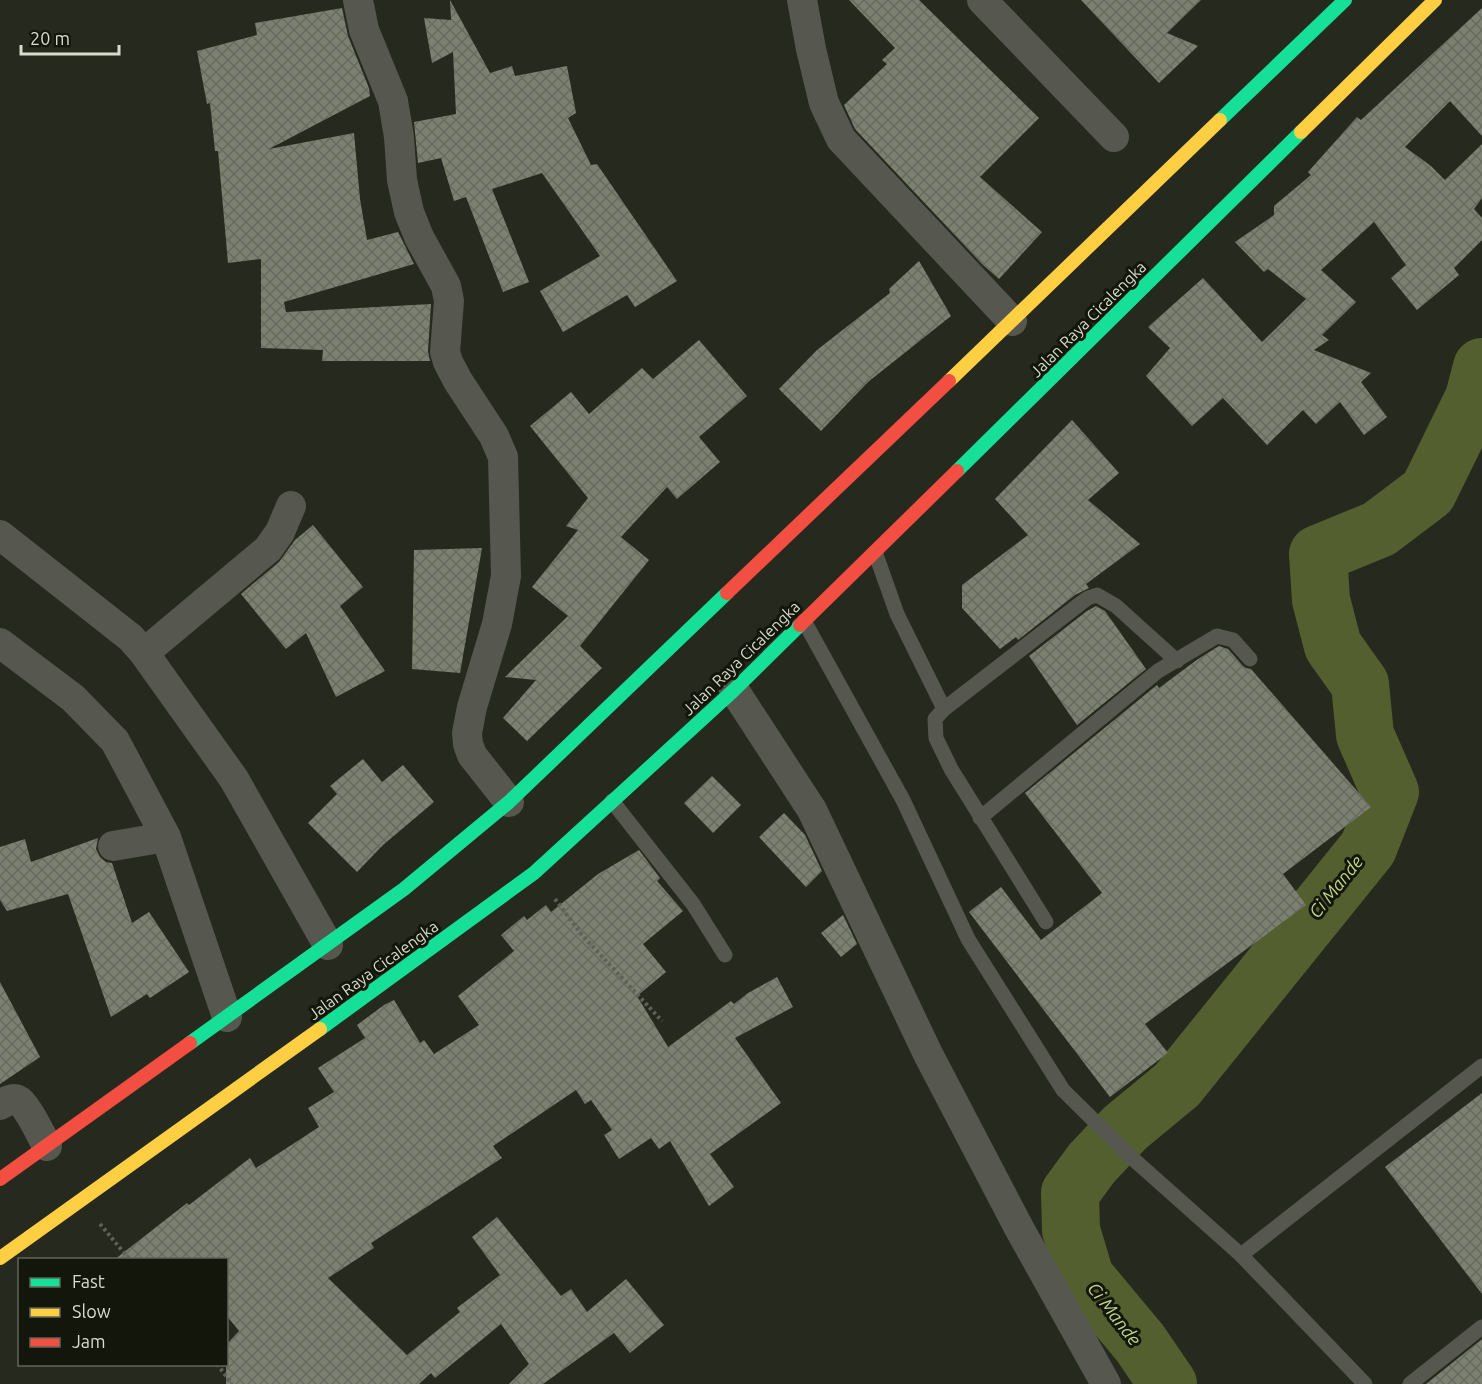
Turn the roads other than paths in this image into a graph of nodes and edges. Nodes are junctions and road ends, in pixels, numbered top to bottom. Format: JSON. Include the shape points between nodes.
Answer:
{"nodes":[{"id":1,"x":358,"y":0,"type":"edge"},
{"id":2,"x":802,"y":0,"type":"edge"},
{"id":3,"x":982,"y":0,"type":"edge"},
{"id":4,"x":1345,"y":0,"type":"edge"},
{"id":5,"x":1435,"y":0,"type":"edge"},
{"id":6,"x":1114,"y":136,"type":"dead end"},
{"id":7,"x":1012,"y":321,"type":"junction"},
{"id":8,"x":291,"y":506,"type":"dead end"},
{"id":9,"x":0,"y":535,"type":"edge"},
{"id":10,"x":875,"y":552,"type":"junction"},
{"id":11,"x":804,"y":621,"type":"junction"},
{"id":12,"x":0,"y":643,"type":"edge"},
{"id":13,"x":144,"y":653,"type":"junction"},
{"id":14,"x":1250,"y":659,"type":"dead end"},
{"id":15,"x":1177,"y":661,"type":"junction"},
{"id":16,"x":734,"y":690,"type":"junction"},
{"id":17,"x":944,"y":709,"type":"junction"},
{"id":18,"x":612,"y":801,"type":"junction"},
{"id":19,"x":509,"y":802,"type":"junction"},
{"id":20,"x":980,"y":818,"type":"junction"},
{"id":21,"x":166,"y":837,"type":"junction"},
{"id":22,"x":113,"y":846,"type":"dead end"},
{"id":23,"x":1046,"y":922,"type":"dead end"},
{"id":24,"x":328,"y":945,"type":"junction"},
{"id":25,"x":725,"y":955,"type":"dead end"},
{"id":26,"x":227,"y":1017,"type":"junction"},
{"id":27,"x":1482,"y":1066,"type":"edge"},
{"id":28,"x":0,"y":1105,"type":"edge"},
{"id":29,"x":47,"y":1146,"type":"junction"},
{"id":30,"x":0,"y":1179,"type":"edge"},
{"id":31,"x":1242,"y":1255,"type":"junction"},
{"id":32,"x":0,"y":1258,"type":"edge"},
{"id":33,"x":1482,"y":1328,"type":"edge"},
{"id":34,"x":1106,"y":1384,"type":"edge"},
{"id":35,"x":1365,"y":1384,"type":"edge"},
{"id":36,"x":1410,"y":1384,"type":"edge"}],
"edges":[{"from":1,"to":19,"type":"street","via":[[364,30],[393,101],[409,212],[446,286],[448,363],[503,457],[506,576],[467,733],[472,755]]},
{"from":2,"to":7,"type":"street","via":[[824,103],[841,139]]},
{"from":3,"to":6,"type":"street"},
{"from":4,"to":7,"type":"highway"},
{"from":5,"to":10,"type":"highway","name":"Jalan Raya Cicalengka"},
{"from":7,"to":19,"type":"highway"},
{"from":8,"to":13,"type":"street","via":[[268,549]]},
{"from":9,"to":13,"type":"street","via":[[131,638]]},
{"from":10,"to":11,"type":"highway","name":"Jalan Raya Cicalengka"},
{"from":10,"to":17,"type":"lane","via":[[897,614]]},
{"from":11,"to":16,"type":"highway","name":"Jalan Raya Cicalengka"},
{"from":11,"to":31,"type":"lane","via":[[903,800],[968,939],[1063,1090],[1131,1157]]},
{"from":12,"to":21,"type":"street","via":[[73,698],[116,741]]},
{"from":13,"to":24,"type":"street","via":[[234,779]]},
{"from":14,"to":15,"type":"lane","via":[[1233,640],[1217,636]]},
{"from":15,"to":17,"type":"lane","via":[[1116,606],[1097,595],[1080,603]]},
{"from":15,"to":20,"type":"lane","via":[[1158,671]]},
{"from":16,"to":18,"type":"highway","name":"Jalan Raya Cicalengka"},
{"from":16,"to":34,"type":"street","via":[[813,810],[928,1054],[1018,1228]]},
{"from":17,"to":20,"type":"lane","via":[[935,719],[936,738]]},
{"from":18,"to":25,"type":"lane","via":[[693,904]]},
{"from":18,"to":32,"type":"highway","name":"Jalan Raya Cicalengka","via":[[534,873]]},
{"from":19,"to":24,"type":"highway","via":[[404,889]]},
{"from":20,"to":23,"type":"lane"},
{"from":21,"to":22,"type":"street"},
{"from":21,"to":26,"type":"street"},
{"from":24,"to":26,"type":"highway"},
{"from":26,"to":29,"type":"highway"},
{"from":27,"to":31,"type":"lane"},
{"from":28,"to":29,"type":"street","via":[[12,1099],[24,1105]]},
{"from":29,"to":30,"type":"highway"},
{"from":31,"to":35,"type":"lane"},
{"from":33,"to":36,"type":"lane"}]}
